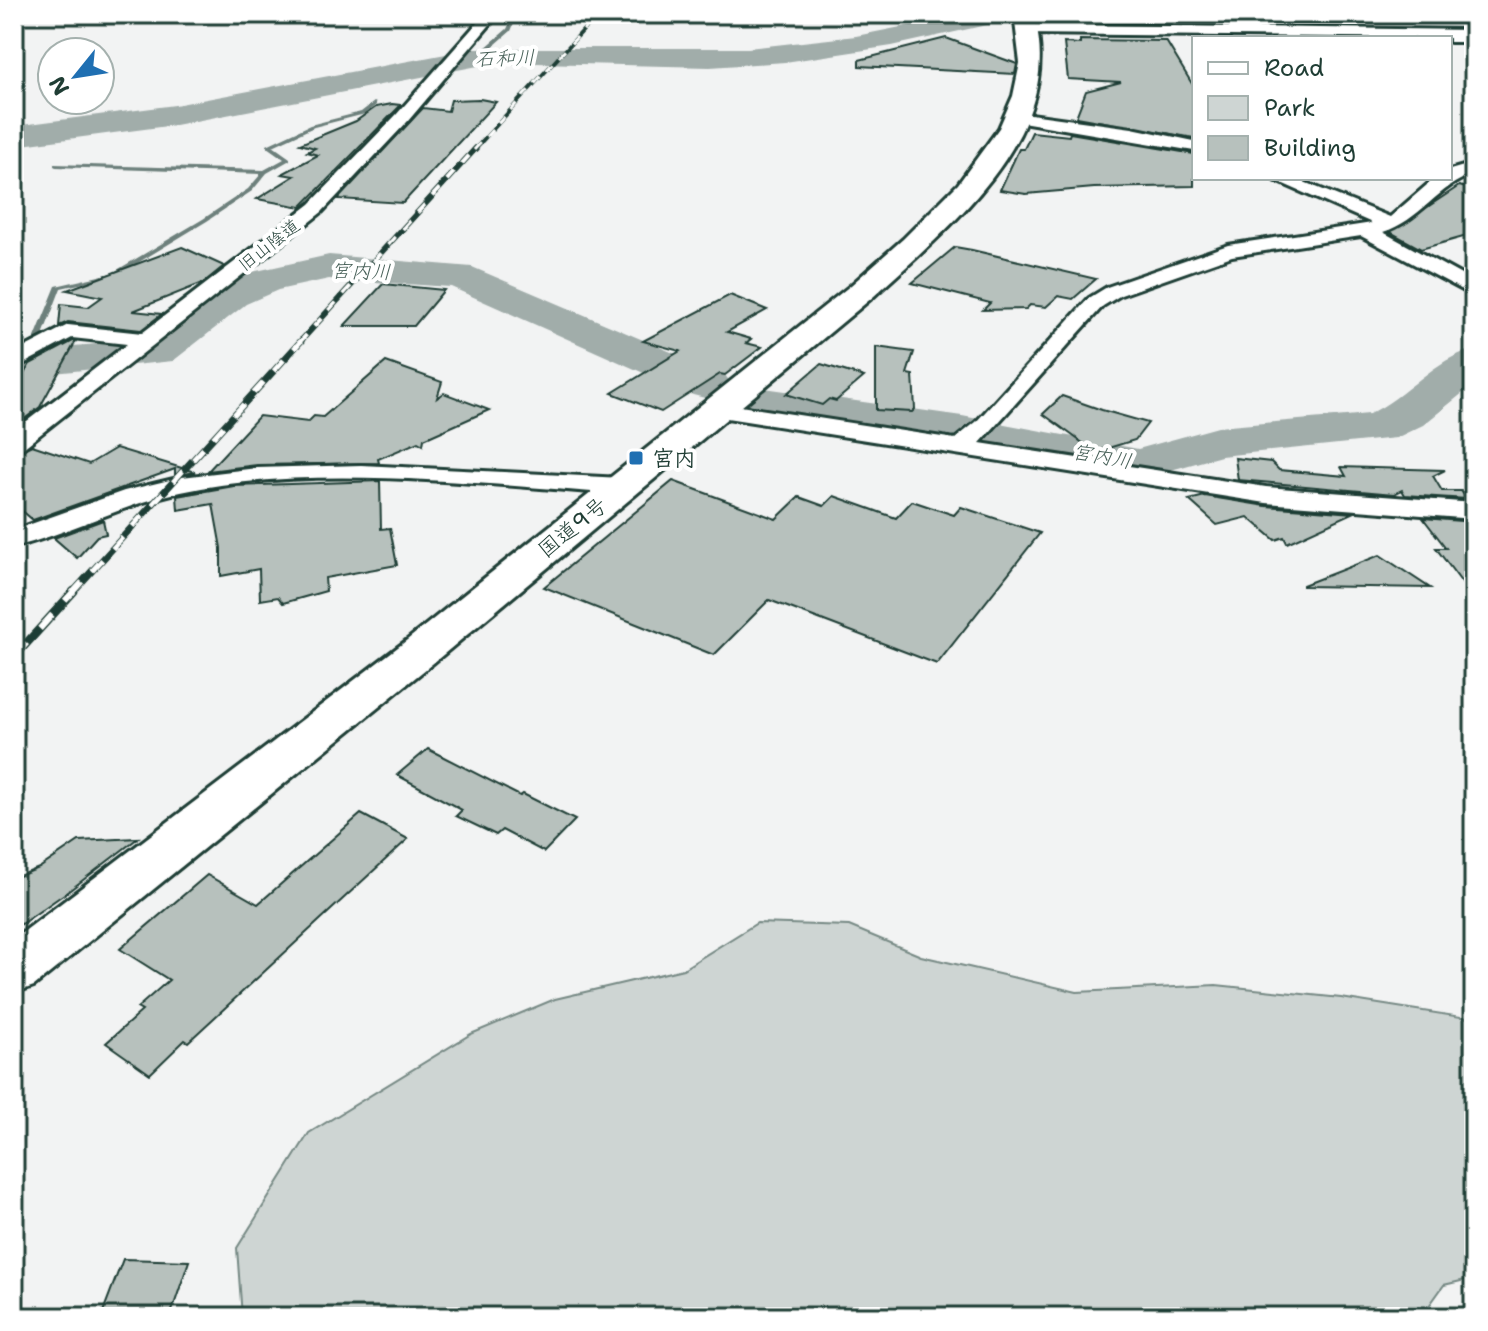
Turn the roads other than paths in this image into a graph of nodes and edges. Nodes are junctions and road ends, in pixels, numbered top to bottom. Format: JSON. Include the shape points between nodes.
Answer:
{"nodes":[{"id":1,"x":492,"y":14,"type":"edge"},
{"id":2,"x":1026,"y":22,"type":"edge"},
{"id":3,"x":1474,"y":36,"type":"edge"},
{"id":4,"x":1016,"y":117,"type":"junction"},
{"id":5,"x":1192,"y":146,"type":"edge"},
{"id":6,"x":1474,"y":168,"type":"edge"},
{"id":7,"x":1452,"y":176,"type":"edge"},
{"id":8,"x":1284,"y":180,"type":"edge"},
{"id":9,"x":1445,"y":180,"type":"edge"},
{"id":10,"x":1389,"y":223,"type":"junction"},
{"id":11,"x":1367,"y":231,"type":"junction"},
{"id":12,"x":1474,"y":290,"type":"edge"},
{"id":13,"x":149,"y":340,"type":"junction"},
{"id":14,"x":14,"y":362,"type":"edge"},
{"id":15,"x":714,"y":409,"type":"junction"},
{"id":16,"x":14,"y":443,"type":"edge"},
{"id":17,"x":961,"y":447,"type":"junction"},
{"id":18,"x":622,"y":486,"type":"junction"},
{"id":19,"x":1474,"y":511,"type":"edge"},
{"id":20,"x":14,"y":539,"type":"edge"},
{"id":21,"x":14,"y":970,"type":"edge"}],
"edges":[{"from":1,"to":13,"type":"street","name":"旧山陰道","via":[[316,208]]},
{"from":2,"to":3,"type":"main road"},
{"from":2,"to":4,"type":"highway","name":"国道9号","via":[[1031,63]]},
{"from":4,"to":5,"type":"street"},
{"from":4,"to":15,"type":"highway","name":"国道9号","via":[[960,198],[920,239]]},
{"from":6,"to":7,"type":"street"},
{"from":8,"to":10,"type":"street"},
{"from":9,"to":10,"type":"street"},
{"from":10,"to":11,"type":"street"},
{"from":11,"to":12,"type":"street"},
{"from":11,"to":17,"type":"street","via":[[1228,251],[1105,295]]},
{"from":13,"to":14,"type":"street","via":[[68,331]]},
{"from":13,"to":16,"type":"street","name":"旧山陰道"},
{"from":15,"to":17,"type":"street"},
{"from":15,"to":18,"type":"highway","name":"国道9号"},
{"from":17,"to":19,"type":"street","via":[[1266,495]]},
{"from":18,"to":20,"type":"street","via":[[411,476],[218,479],[109,506]]},
{"from":18,"to":21,"type":"highway","name":"国道9号"}]}
